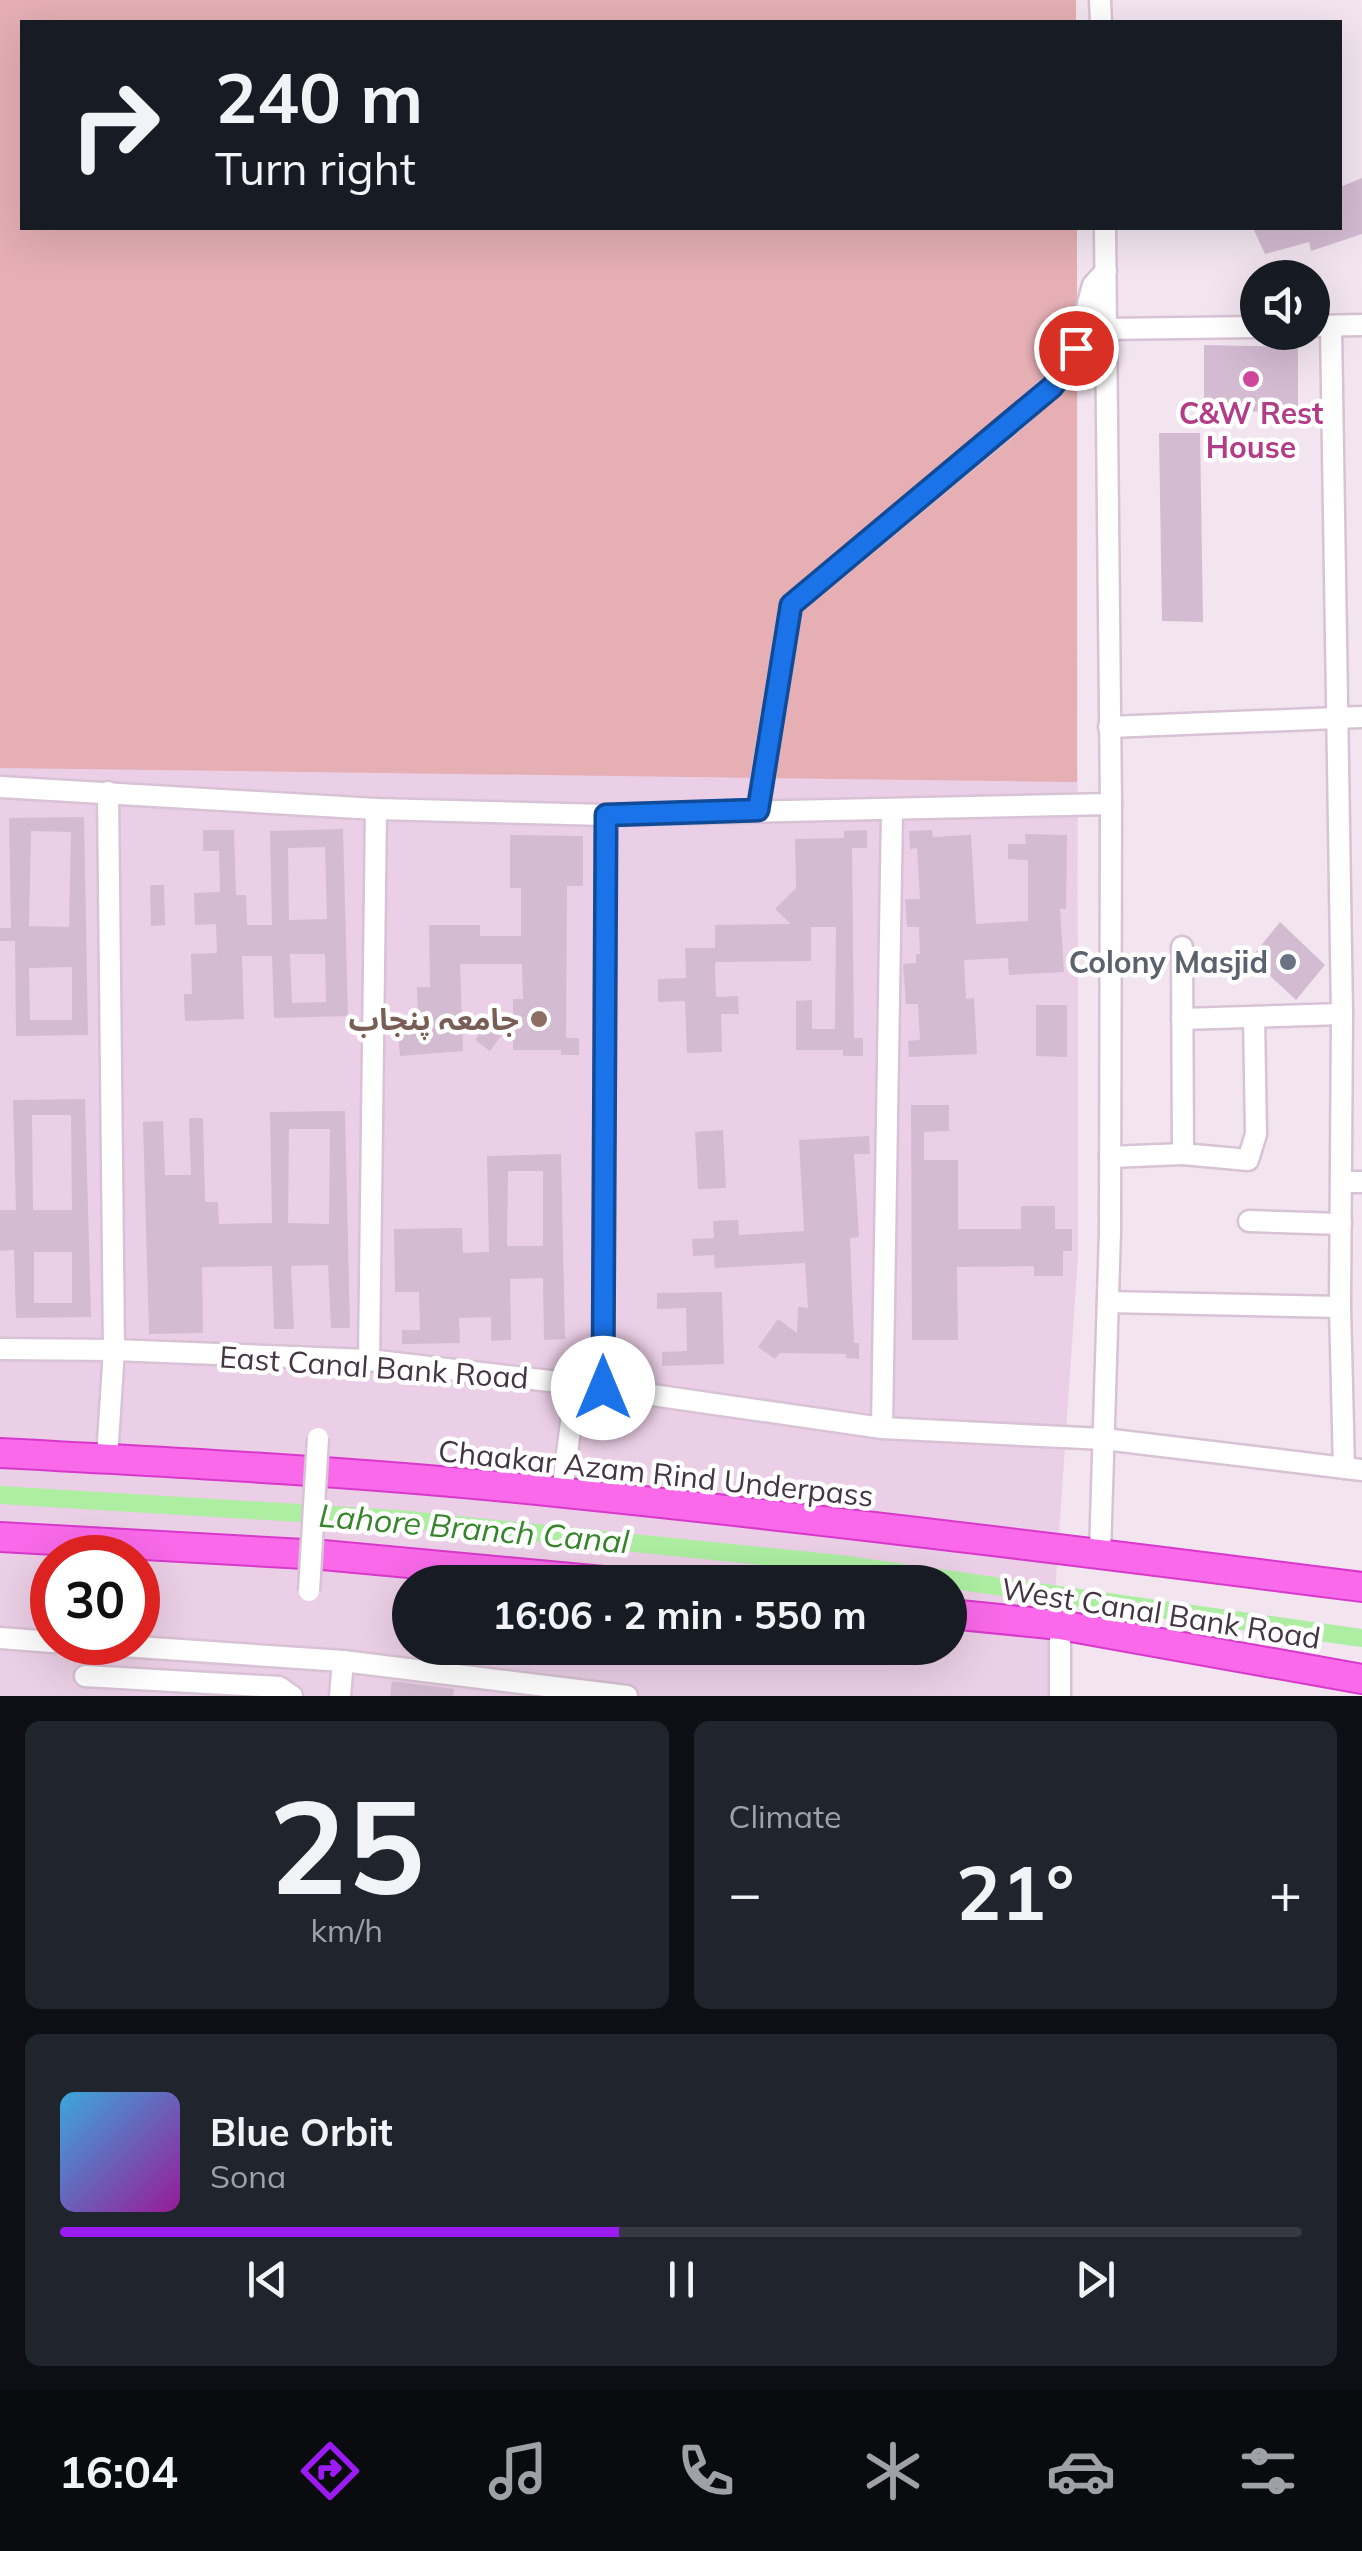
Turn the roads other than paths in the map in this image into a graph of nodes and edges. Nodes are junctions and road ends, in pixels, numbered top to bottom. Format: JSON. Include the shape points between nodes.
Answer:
{"nodes":[{"id":1,"x":1105,"y":230,"type":"edge"},
{"id":2,"x":1106,"y":271,"type":"junction"},
{"id":3,"x":1362,"y":325,"type":"edge"},
{"id":4,"x":1330,"y":326,"type":"edge"},
{"id":5,"x":1240,"y":327,"type":"edge"},
{"id":6,"x":1105,"y":329,"type":"junction"},
{"id":7,"x":1323,"y":350,"type":"edge"},
{"id":8,"x":1362,"y":717,"type":"edge"},
{"id":9,"x":1336,"y":720,"type":"junction"},
{"id":10,"x":1109,"y":727,"type":"junction"},
{"id":11,"x":0,"y":787,"type":"edge"},
{"id":12,"x":108,"y":792,"type":"junction"},
{"id":13,"x":1111,"y":804,"type":"junction"},
{"id":14,"x":376,"y":810,"type":"junction"},
{"id":15,"x":758,"y":810,"type":"junction"},
{"id":16,"x":892,"y":811,"type":"junction"},
{"id":17,"x":606,"y":815,"type":"junction"},
{"id":18,"x":1182,"y":948,"type":"dead end"},
{"id":19,"x":1342,"y":1014,"type":"junction"},
{"id":20,"x":1254,"y":1017,"type":"junction"},
{"id":21,"x":1182,"y":1019,"type":"junction"},
{"id":22,"x":1352,"y":1086,"type":"edge"},
{"id":23,"x":1183,"y":1154,"type":"junction"},
{"id":24,"x":1110,"y":1156,"type":"junction"},
{"id":25,"x":1352,"y":1182,"type":"edge"},
{"id":26,"x":1249,"y":1221,"type":"dead end"},
{"id":27,"x":1340,"y":1224,"type":"junction"},
{"id":28,"x":1340,"y":1285,"type":"junction"},
{"id":29,"x":1362,"y":1286,"type":"edge"},
{"id":30,"x":1108,"y":1302,"type":"junction"},
{"id":31,"x":1340,"y":1307,"type":"junction"},
{"id":32,"x":0,"y":1350,"type":"edge"},
{"id":33,"x":114,"y":1350,"type":"junction"},
{"id":34,"x":369,"y":1360,"type":"junction"},
{"id":35,"x":576,"y":1384,"type":"junction"},
{"id":36,"x":603,"y":1388,"type":"junction"},
{"id":37,"x":882,"y":1428,"type":"junction"},
{"id":38,"x":318,"y":1438,"type":"dead end"},
{"id":39,"x":1104,"y":1439,"type":"junction"},
{"id":40,"x":0,"y":1454,"type":"edge"},
{"id":41,"x":107,"y":1457,"type":"junction"},
{"id":42,"x":1353,"y":1469,"type":"edge"},
{"id":43,"x":562,"y":1492,"type":"junction"},
{"id":44,"x":0,"y":1537,"type":"edge"},
{"id":45,"x":1100,"y":1553,"type":"junction"},
{"id":46,"x":431,"y":1565,"type":"edge"},
{"id":47,"x":1362,"y":1587,"type":"edge"},
{"id":48,"x":309,"y":1591,"type":"dead end"},
{"id":49,"x":967,"y":1616,"type":"edge"},
{"id":50,"x":1060,"y":1625,"type":"junction"},
{"id":51,"x":0,"y":1638,"type":"edge"},
{"id":52,"x":30,"y":1640,"type":"edge"},
{"id":53,"x":160,"y":1649,"type":"edge"},
{"id":54,"x":343,"y":1661,"type":"junction"},
{"id":55,"x":86,"y":1676,"type":"dead end"},
{"id":56,"x":1362,"y":1679,"type":"edge"},
{"id":57,"x":292,"y":1696,"type":"edge"},
{"id":58,"x":340,"y":1696,"type":"edge"},
{"id":59,"x":627,"y":1696,"type":"edge"},
{"id":60,"x":1060,"y":1696,"type":"edge"}],
"edges":[{"from":1,"to":2,"type":"street"},
{"from":2,"to":6,"type":"street"},
{"from":2,"to":15,"type":"street","via":[[1093,284],[1076,348],[1059,379],[791,605]]},
{"from":3,"to":4,"type":"street"},
{"from":5,"to":6,"type":"street"},
{"from":6,"to":10,"type":"street"},
{"from":7,"to":9,"type":"street"},
{"from":8,"to":9,"type":"street"},
{"from":9,"to":10,"type":"street"},
{"from":9,"to":19,"type":"street"},
{"from":10,"to":13,"type":"street"},
{"from":11,"to":12,"type":"street"},
{"from":12,"to":14,"type":"street"},
{"from":12,"to":33,"type":"street"},
{"from":13,"to":16,"type":"street"},
{"from":13,"to":24,"type":"street"},
{"from":14,"to":17,"type":"street"},
{"from":14,"to":34,"type":"street"},
{"from":15,"to":16,"type":"street"},
{"from":15,"to":17,"type":"street"},
{"from":16,"to":37,"type":"street"},
{"from":17,"to":36,"type":"street"},
{"from":18,"to":21,"type":"street"},
{"from":19,"to":20,"type":"street"},
{"from":19,"to":22,"type":"street"},
{"from":20,"to":21,"type":"street"},
{"from":20,"to":23,"type":"street","via":[[1256,1134],[1248,1160]]},
{"from":21,"to":23,"type":"street"},
{"from":22,"to":25,"type":"street"},
{"from":23,"to":24,"type":"street"},
{"from":24,"to":30,"type":"street"},
{"from":25,"to":27,"type":"street"},
{"from":26,"to":27,"type":"street"},
{"from":27,"to":28,"type":"street"},
{"from":28,"to":29,"type":"street"},
{"from":28,"to":31,"type":"street"},
{"from":30,"to":31,"type":"street"},
{"from":30,"to":39,"type":"street"},
{"from":31,"to":42,"type":"street"},
{"from":32,"to":33,"type":"street","name":"East Canal Bank Road"},
{"from":33,"to":34,"type":"street","name":"East Canal Bank Road"},
{"from":33,"to":41,"type":"street"},
{"from":34,"to":35,"type":"street","name":"East Canal Bank Road"},
{"from":35,"to":36,"type":"street","name":"East Canal Bank Road"},
{"from":35,"to":43,"type":"street"},
{"from":36,"to":37,"type":"street","name":"East Canal Bank Road"},
{"from":37,"to":39,"type":"street","name":"East Canal Bank Road"},
{"from":38,"to":48,"type":"street","bridge":true},
{"from":39,"to":42,"type":"street","name":"East Canal Bank Road"},
{"from":39,"to":45,"type":"street"},
{"from":40,"to":41,"type":"highway","name":"Chaakar Azam Rind Underpass"},
{"from":41,"to":43,"type":"highway","name":"Chaakar Azam Rind Underpass"},
{"from":43,"to":45,"type":"highway","name":"Chaakar Azam Rind Underpass"},
{"from":44,"to":46,"type":"highway"},
{"from":45,"to":47,"type":"highway","name":"Chaakar Azam Rind Underpass"},
{"from":49,"to":50,"type":"highway","name":"West Canal Bank Road"},
{"from":50,"to":56,"type":"highway","name":"West Canal Bank Road"},
{"from":50,"to":60,"type":"street"},
{"from":51,"to":52,"type":"street"},
{"from":53,"to":54,"type":"street"},
{"from":54,"to":58,"type":"street"},
{"from":54,"to":59,"type":"street"},
{"from":55,"to":57,"type":"street","via":[[279,1688]]}]}
